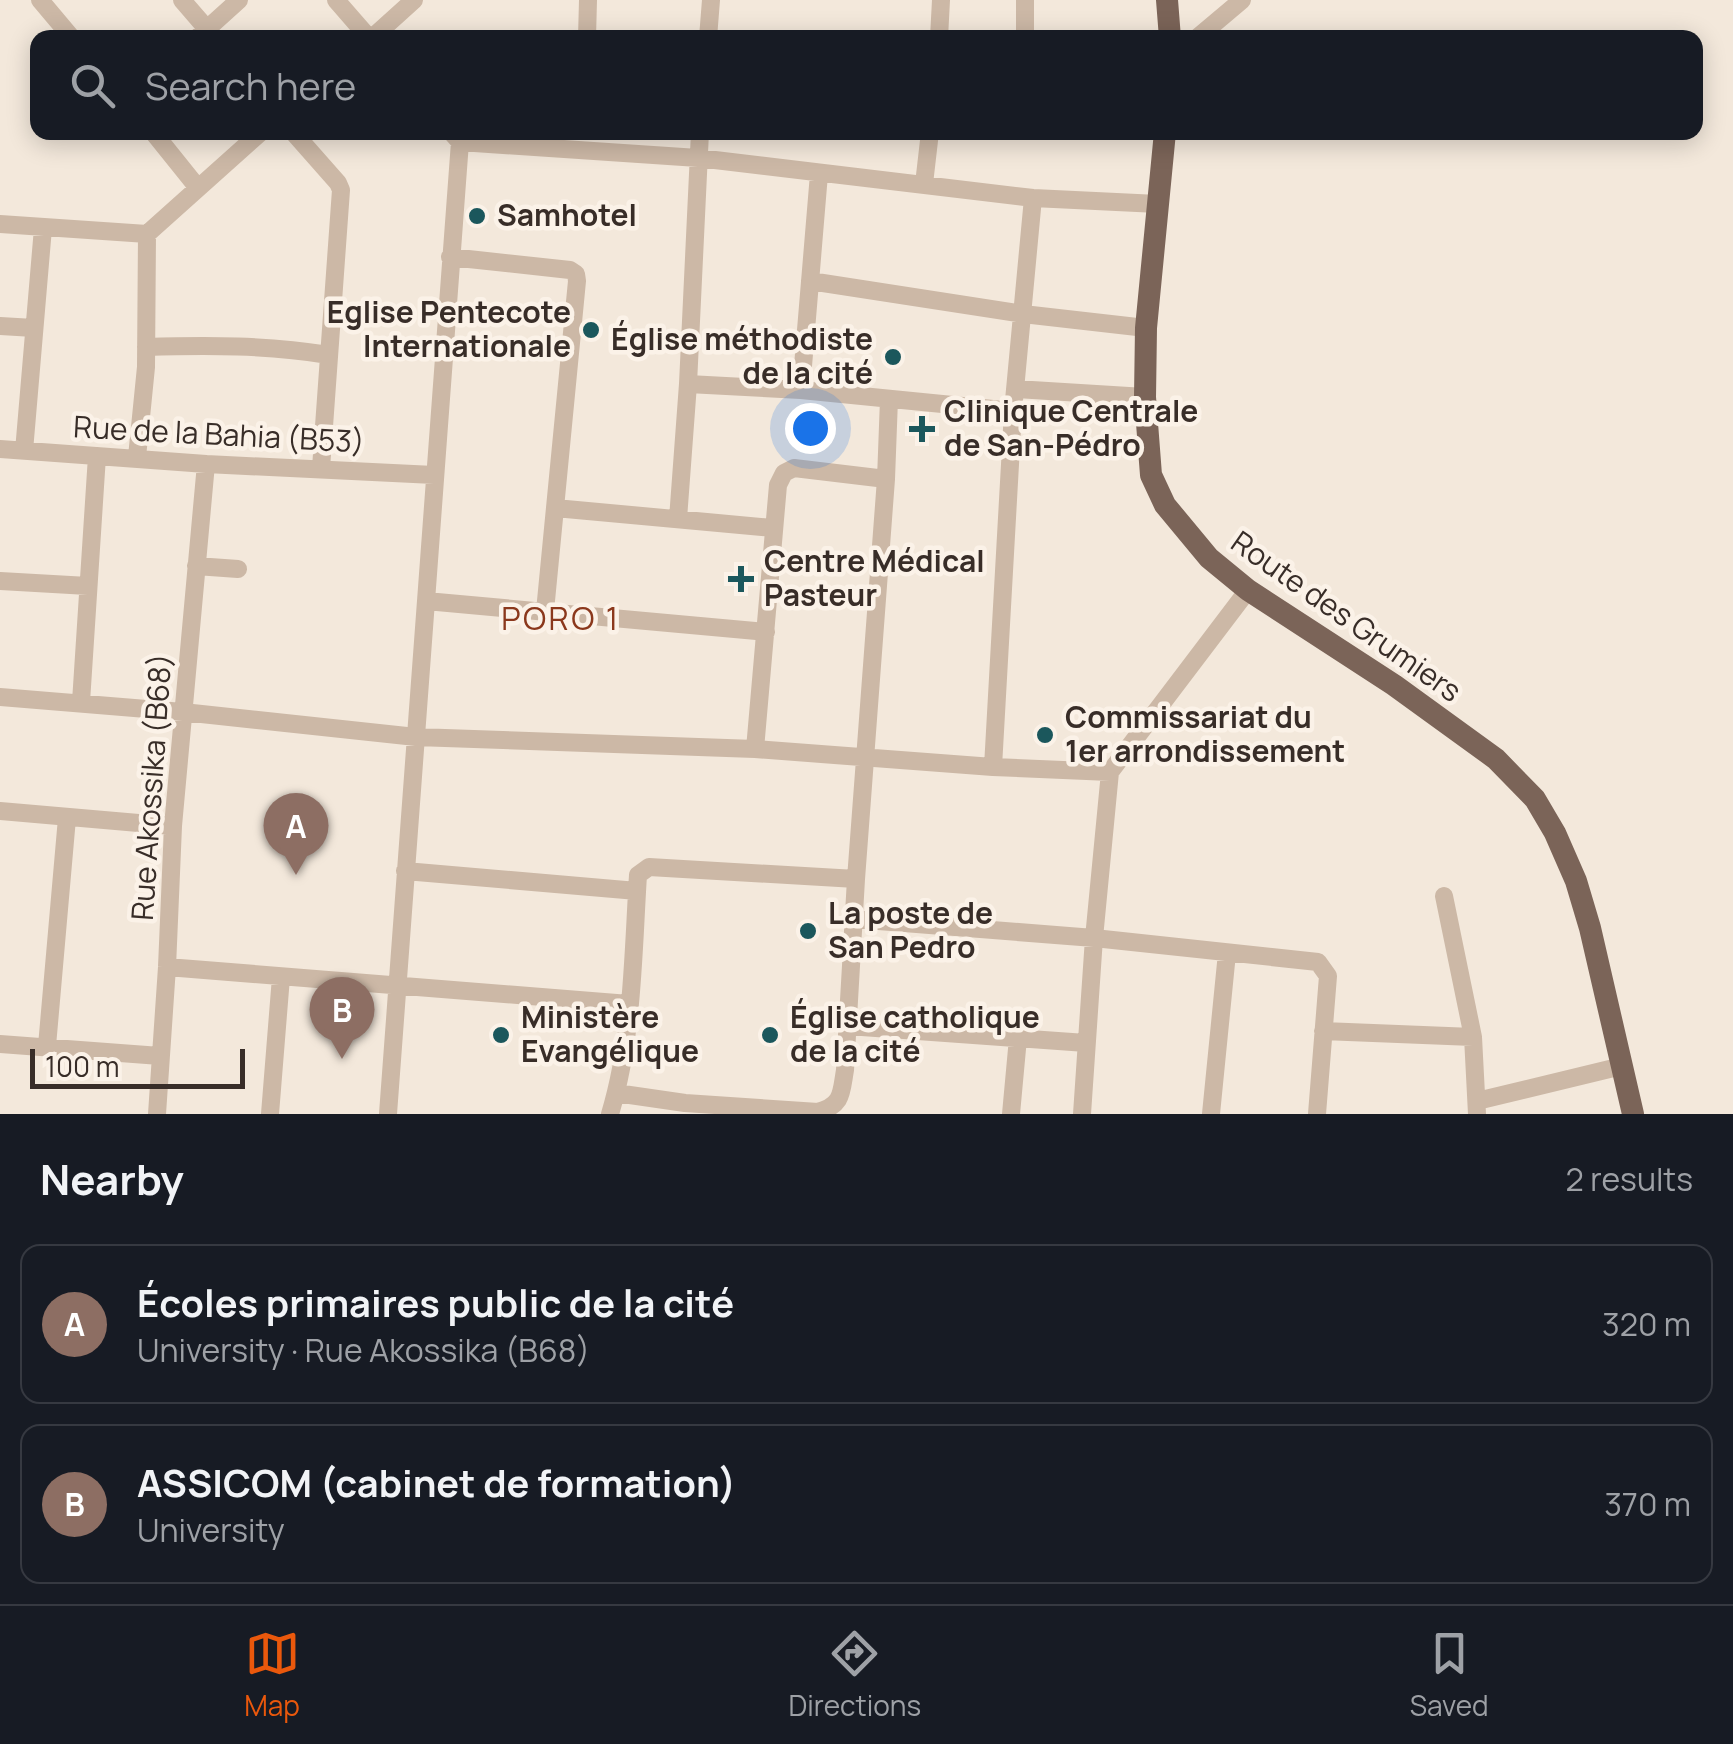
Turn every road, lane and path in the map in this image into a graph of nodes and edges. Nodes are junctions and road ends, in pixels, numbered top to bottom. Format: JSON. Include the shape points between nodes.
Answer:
{"nodes":[{"id":1,"x":40,"y":0,"type":"edge"},
{"id":2,"x":182,"y":0,"type":"edge"},
{"id":3,"x":239,"y":0,"type":"edge"},
{"id":4,"x":336,"y":0,"type":"edge"},
{"id":5,"x":414,"y":0,"type":"edge"},
{"id":6,"x":588,"y":0,"type":"edge"},
{"id":7,"x":711,"y":0,"type":"edge"},
{"id":8,"x":941,"y":0,"type":"edge"},
{"id":9,"x":1025,"y":0,"type":"edge"},
{"id":10,"x":1167,"y":0,"type":"edge"},
{"id":11,"x":1242,"y":0,"type":"edge"},
{"id":12,"x":65,"y":30,"type":"edge"},
{"id":13,"x":200,"y":30,"type":"edge"},
{"id":14,"x":205,"y":30,"type":"edge"},
{"id":15,"x":363,"y":30,"type":"edge"},
{"id":16,"x":379,"y":30,"type":"edge"},
{"id":17,"x":587,"y":30,"type":"edge"},
{"id":18,"x":709,"y":30,"type":"edge"},
{"id":19,"x":939,"y":30,"type":"edge"},
{"id":20,"x":1025,"y":30,"type":"edge"},
{"id":21,"x":1169,"y":30,"type":"edge"},
{"id":22,"x":1206,"y":30,"type":"edge"},
{"id":23,"x":159,"y":140,"type":"edge"},
{"id":24,"x":252,"y":140,"type":"edge"},
{"id":25,"x":301,"y":140,"type":"edge"},
{"id":26,"x":456,"y":140,"type":"edge"},
{"id":27,"x":547,"y":140,"type":"edge"},
{"id":28,"x":699,"y":140,"type":"edge"},
{"id":29,"x":929,"y":140,"type":"edge"},
{"id":30,"x":1163,"y":140,"type":"edge"},
{"id":31,"x":577,"y":141,"type":"edge"},
{"id":32,"x":698,"y":158,"type":"junction"},
{"id":33,"x":818,"y":174,"type":"junction"},
{"id":34,"x":924,"y":184,"type":"junction"},
{"id":35,"x":198,"y":188,"type":"junction"},
{"id":36,"x":1033,"y":198,"type":"junction"},
{"id":37,"x":1158,"y":204,"type":"junction"},
{"id":38,"x":0,"y":224,"type":"edge"},
{"id":39,"x":43,"y":228,"type":"junction"},
{"id":40,"x":146,"y":234,"type":"junction"},
{"id":41,"x":450,"y":257,"type":"junction"},
{"id":42,"x":810,"y":280,"type":"junction"},
{"id":43,"x":1024,"y":314,"type":"junction"},
{"id":44,"x":0,"y":326,"type":"edge"},
{"id":45,"x":34,"y":328,"type":"junction"},
{"id":46,"x":1146,"y":328,"type":"junction"},
{"id":47,"x":146,"y":347,"type":"junction"},
{"id":48,"x":329,"y":355,"type":"junction"},
{"id":49,"x":688,"y":384,"type":"junction"},
{"id":50,"x":1016,"y":389,"type":"junction"},
{"id":51,"x":802,"y":390,"type":"junction"},
{"id":52,"x":1146,"y":397,"type":"junction"},
{"id":53,"x":888,"y":399,"type":"junction"},
{"id":54,"x":1013,"y":411,"type":"junction"},
{"id":55,"x":0,"y":449,"type":"edge"},
{"id":56,"x":24,"y":450,"type":"junction"},
{"id":57,"x":97,"y":456,"type":"junction"},
{"id":58,"x":137,"y":457,"type":"junction"},
{"id":59,"x":206,"y":464,"type":"junction"},
{"id":60,"x":321,"y":468,"type":"junction"},
{"id":61,"x":434,"y":475,"type":"junction"},
{"id":62,"x":886,"y":479,"type":"junction"},
{"id":63,"x":555,"y":508,"type":"junction"},
{"id":64,"x":678,"y":519,"type":"junction"},
{"id":65,"x":773,"y":528,"type":"junction"},
{"id":66,"x":196,"y":566,"type":"junction"},
{"id":67,"x":238,"y":569,"type":"dead end"},
{"id":68,"x":0,"y":581,"type":"edge"},
{"id":69,"x":88,"y":586,"type":"junction"},
{"id":70,"x":1248,"y":590,"type":"junction"},
{"id":71,"x":426,"y":601,"type":"junction"},
{"id":72,"x":546,"y":611,"type":"junction"},
{"id":73,"x":766,"y":632,"type":"junction"},
{"id":74,"x":0,"y":696,"type":"edge"},
{"id":75,"x":81,"y":702,"type":"junction"},
{"id":76,"x":183,"y":712,"type":"junction"},
{"id":77,"x":416,"y":736,"type":"junction"},
{"id":78,"x":755,"y":749,"type":"junction"},
{"id":79,"x":865,"y":756,"type":"junction"},
{"id":80,"x":992,"y":767,"type":"junction"},
{"id":81,"x":1110,"y":772,"type":"junction"},
{"id":82,"x":0,"y":811,"type":"edge"},
{"id":83,"x":67,"y":818,"type":"junction"},
{"id":84,"x":173,"y":826,"type":"junction"},
{"id":85,"x":405,"y":871,"type":"junction"},
{"id":86,"x":856,"y":879,"type":"junction"},
{"id":87,"x":637,"y":891,"type":"junction"},
{"id":88,"x":1444,"y":896,"type":"dead end"},
{"id":89,"x":853,"y":919,"type":"junction"},
{"id":90,"x":1094,"y":938,"type":"junction"},
{"id":91,"x":1226,"y":953,"type":"junction"},
{"id":92,"x":167,"y":967,"type":"junction"},
{"id":93,"x":282,"y":977,"type":"junction"},
{"id":94,"x":396,"y":985,"type":"junction"},
{"id":95,"x":629,"y":1004,"type":"junction"},
{"id":96,"x":848,"y":1026,"type":"junction"},
{"id":97,"x":1323,"y":1031,"type":"junction"},
{"id":98,"x":1474,"y":1037,"type":"junction"},
{"id":99,"x":1018,"y":1038,"type":"junction"},
{"id":100,"x":1086,"y":1043,"type":"junction"},
{"id":101,"x":0,"y":1044,"type":"edge"},
{"id":102,"x":47,"y":1046,"type":"junction"},
{"id":103,"x":160,"y":1056,"type":"junction"},
{"id":104,"x":1622,"y":1066,"type":"junction"},
{"id":105,"x":616,"y":1093,"type":"junction"},
{"id":106,"x":1477,"y":1108,"type":"edge"},
{"id":107,"x":157,"y":1114,"type":"edge"},
{"id":108,"x":270,"y":1114,"type":"edge"},
{"id":109,"x":388,"y":1114,"type":"edge"},
{"id":110,"x":610,"y":1114,"type":"edge"},
{"id":111,"x":1011,"y":1114,"type":"edge"},
{"id":112,"x":1082,"y":1114,"type":"edge"},
{"id":113,"x":1212,"y":1114,"type":"edge"},
{"id":114,"x":1317,"y":1114,"type":"edge"},
{"id":115,"x":1633,"y":1114,"type":"edge"}],
"edges":[{"from":1,"to":12,"type":"street"},
{"from":2,"to":13,"type":"street"},
{"from":3,"to":14,"type":"street"},
{"from":4,"to":15,"type":"street"},
{"from":5,"to":16,"type":"street"},
{"from":6,"to":17,"type":"street"},
{"from":7,"to":18,"type":"street"},
{"from":8,"to":19,"type":"street"},
{"from":9,"to":20,"type":"street"},
{"from":10,"to":21,"type":"main road"},
{"from":11,"to":22,"type":"street"},
{"from":23,"to":35,"type":"street"},
{"from":24,"to":35,"type":"street"},
{"from":25,"to":48,"type":"street","via":[[340,190]]},
{"from":26,"to":41,"type":"street"},
{"from":27,"to":31,"type":"street"},
{"from":28,"to":32,"type":"street"},
{"from":29,"to":34,"type":"street"},
{"from":30,"to":37,"type":"main road","name":"Route des Grumiers"},
{"from":31,"to":32,"type":"street"},
{"from":32,"to":33,"type":"street"},
{"from":32,"to":49,"type":"street"},
{"from":33,"to":34,"type":"street"},
{"from":33,"to":42,"type":"street"},
{"from":34,"to":36,"type":"street"},
{"from":35,"to":40,"type":"street"},
{"from":36,"to":37,"type":"street"},
{"from":36,"to":43,"type":"street"},
{"from":37,"to":46,"type":"main road","name":"Route des Grumiers"},
{"from":38,"to":39,"type":"street"},
{"from":39,"to":40,"type":"street"},
{"from":39,"to":45,"type":"street"},
{"from":40,"to":47,"type":"street"},
{"from":41,"to":61,"type":"street"},
{"from":41,"to":63,"type":"street","via":[[576,274]]},
{"from":42,"to":43,"type":"street"},
{"from":42,"to":51,"type":"street"},
{"from":43,"to":46,"type":"street"},
{"from":43,"to":50,"type":"street"},
{"from":44,"to":45,"type":"street"},
{"from":45,"to":56,"type":"street"},
{"from":46,"to":52,"type":"main road","name":"Route des Grumiers"},
{"from":47,"to":48,"type":"street","via":[[234,345]]},
{"from":47,"to":58,"type":"street"},
{"from":48,"to":60,"type":"street"},
{"from":49,"to":51,"type":"street"},
{"from":49,"to":64,"type":"street"},
{"from":50,"to":52,"type":"street"},
{"from":50,"to":54,"type":"street"},
{"from":51,"to":53,"type":"street"},
{"from":52,"to":70,"type":"main road","name":"Route des Grumiers","via":[[1151,474],[1165,505],[1209,558]]},
{"from":53,"to":54,"type":"street"},
{"from":53,"to":62,"type":"street"},
{"from":54,"to":80,"type":"street"},
{"from":55,"to":56,"type":"street","name":"Rue de la Bahia (B53)"},
{"from":56,"to":57,"type":"street","name":"Rue de la Bahia (B53)"},
{"from":57,"to":58,"type":"street","name":"Rue de la Bahia (B53)"},
{"from":57,"to":69,"type":"street"},
{"from":58,"to":59,"type":"street","name":"Rue de la Bahia (B53)"},
{"from":59,"to":60,"type":"street","name":"Rue de la Bahia (B53)"},
{"from":59,"to":66,"type":"street","name":"Rue Akossika (B68)"},
{"from":60,"to":61,"type":"street","name":"Rue de la Bahia (B53)"},
{"from":61,"to":71,"type":"street"},
{"from":62,"to":65,"type":"street","via":[[794,468],[778,485]]},
{"from":62,"to":79,"type":"street"},
{"from":63,"to":64,"type":"street"},
{"from":63,"to":72,"type":"street"},
{"from":64,"to":65,"type":"street"},
{"from":65,"to":73,"type":"street"},
{"from":66,"to":67,"type":"street"},
{"from":66,"to":76,"type":"street","name":"Rue Akossika (B68)"},
{"from":68,"to":69,"type":"street"},
{"from":69,"to":75,"type":"street"},
{"from":70,"to":81,"type":"street"},
{"from":70,"to":104,"type":"main road","name":"Route des Grumiers","via":[[1481,748],[1535,799],[1576,881]]},
{"from":71,"to":72,"type":"street"},
{"from":71,"to":77,"type":"street"},
{"from":72,"to":73,"type":"street"},
{"from":73,"to":78,"type":"street"},
{"from":74,"to":75,"type":"street"},
{"from":75,"to":76,"type":"street"},
{"from":76,"to":77,"type":"street"},
{"from":76,"to":84,"type":"street","name":"Rue Akossika (B68)"},
{"from":77,"to":78,"type":"street"},
{"from":77,"to":85,"type":"street"},
{"from":78,"to":79,"type":"street"},
{"from":79,"to":80,"type":"street"},
{"from":79,"to":86,"type":"street"},
{"from":80,"to":81,"type":"street"},
{"from":81,"to":90,"type":"street"},
{"from":82,"to":83,"type":"street"},
{"from":83,"to":84,"type":"street"},
{"from":83,"to":102,"type":"street"},
{"from":84,"to":92,"type":"street","name":"Rue Akossika (B68)"},
{"from":85,"to":87,"type":"street"},
{"from":85,"to":94,"type":"street"},
{"from":86,"to":87,"type":"street","via":[[649,867],[638,875]]},
{"from":86,"to":89,"type":"street"},
{"from":87,"to":95,"type":"street"},
{"from":88,"to":98,"type":"street"},
{"from":89,"to":90,"type":"street"},
{"from":89,"to":96,"type":"street"},
{"from":90,"to":91,"type":"street"},
{"from":90,"to":100,"type":"street"},
{"from":91,"to":97,"type":"street","via":[[1318,962],[1328,976]]},
{"from":91,"to":113,"type":"street"},
{"from":92,"to":93,"type":"street"},
{"from":92,"to":103,"type":"street","name":"Rue Akossika (B68)"},
{"from":93,"to":94,"type":"street"},
{"from":93,"to":108,"type":"street"},
{"from":94,"to":95,"type":"street"},
{"from":94,"to":109,"type":"street"},
{"from":95,"to":105,"type":"street"},
{"from":96,"to":99,"type":"street"},
{"from":96,"to":105,"type":"street","via":[[840,1098],[818,1112]]},
{"from":97,"to":98,"type":"street"},
{"from":97,"to":114,"type":"street"},
{"from":98,"to":106,"type":"street"},
{"from":99,"to":100,"type":"street"},
{"from":99,"to":111,"type":"street"},
{"from":100,"to":112,"type":"street"},
{"from":101,"to":102,"type":"street"},
{"from":102,"to":103,"type":"street"},
{"from":103,"to":107,"type":"street","name":"Rue Akossika (B68)"},
{"from":104,"to":106,"type":"street"},
{"from":104,"to":115,"type":"main road","name":"Route des Grumiers"},
{"from":105,"to":110,"type":"street"}]}
